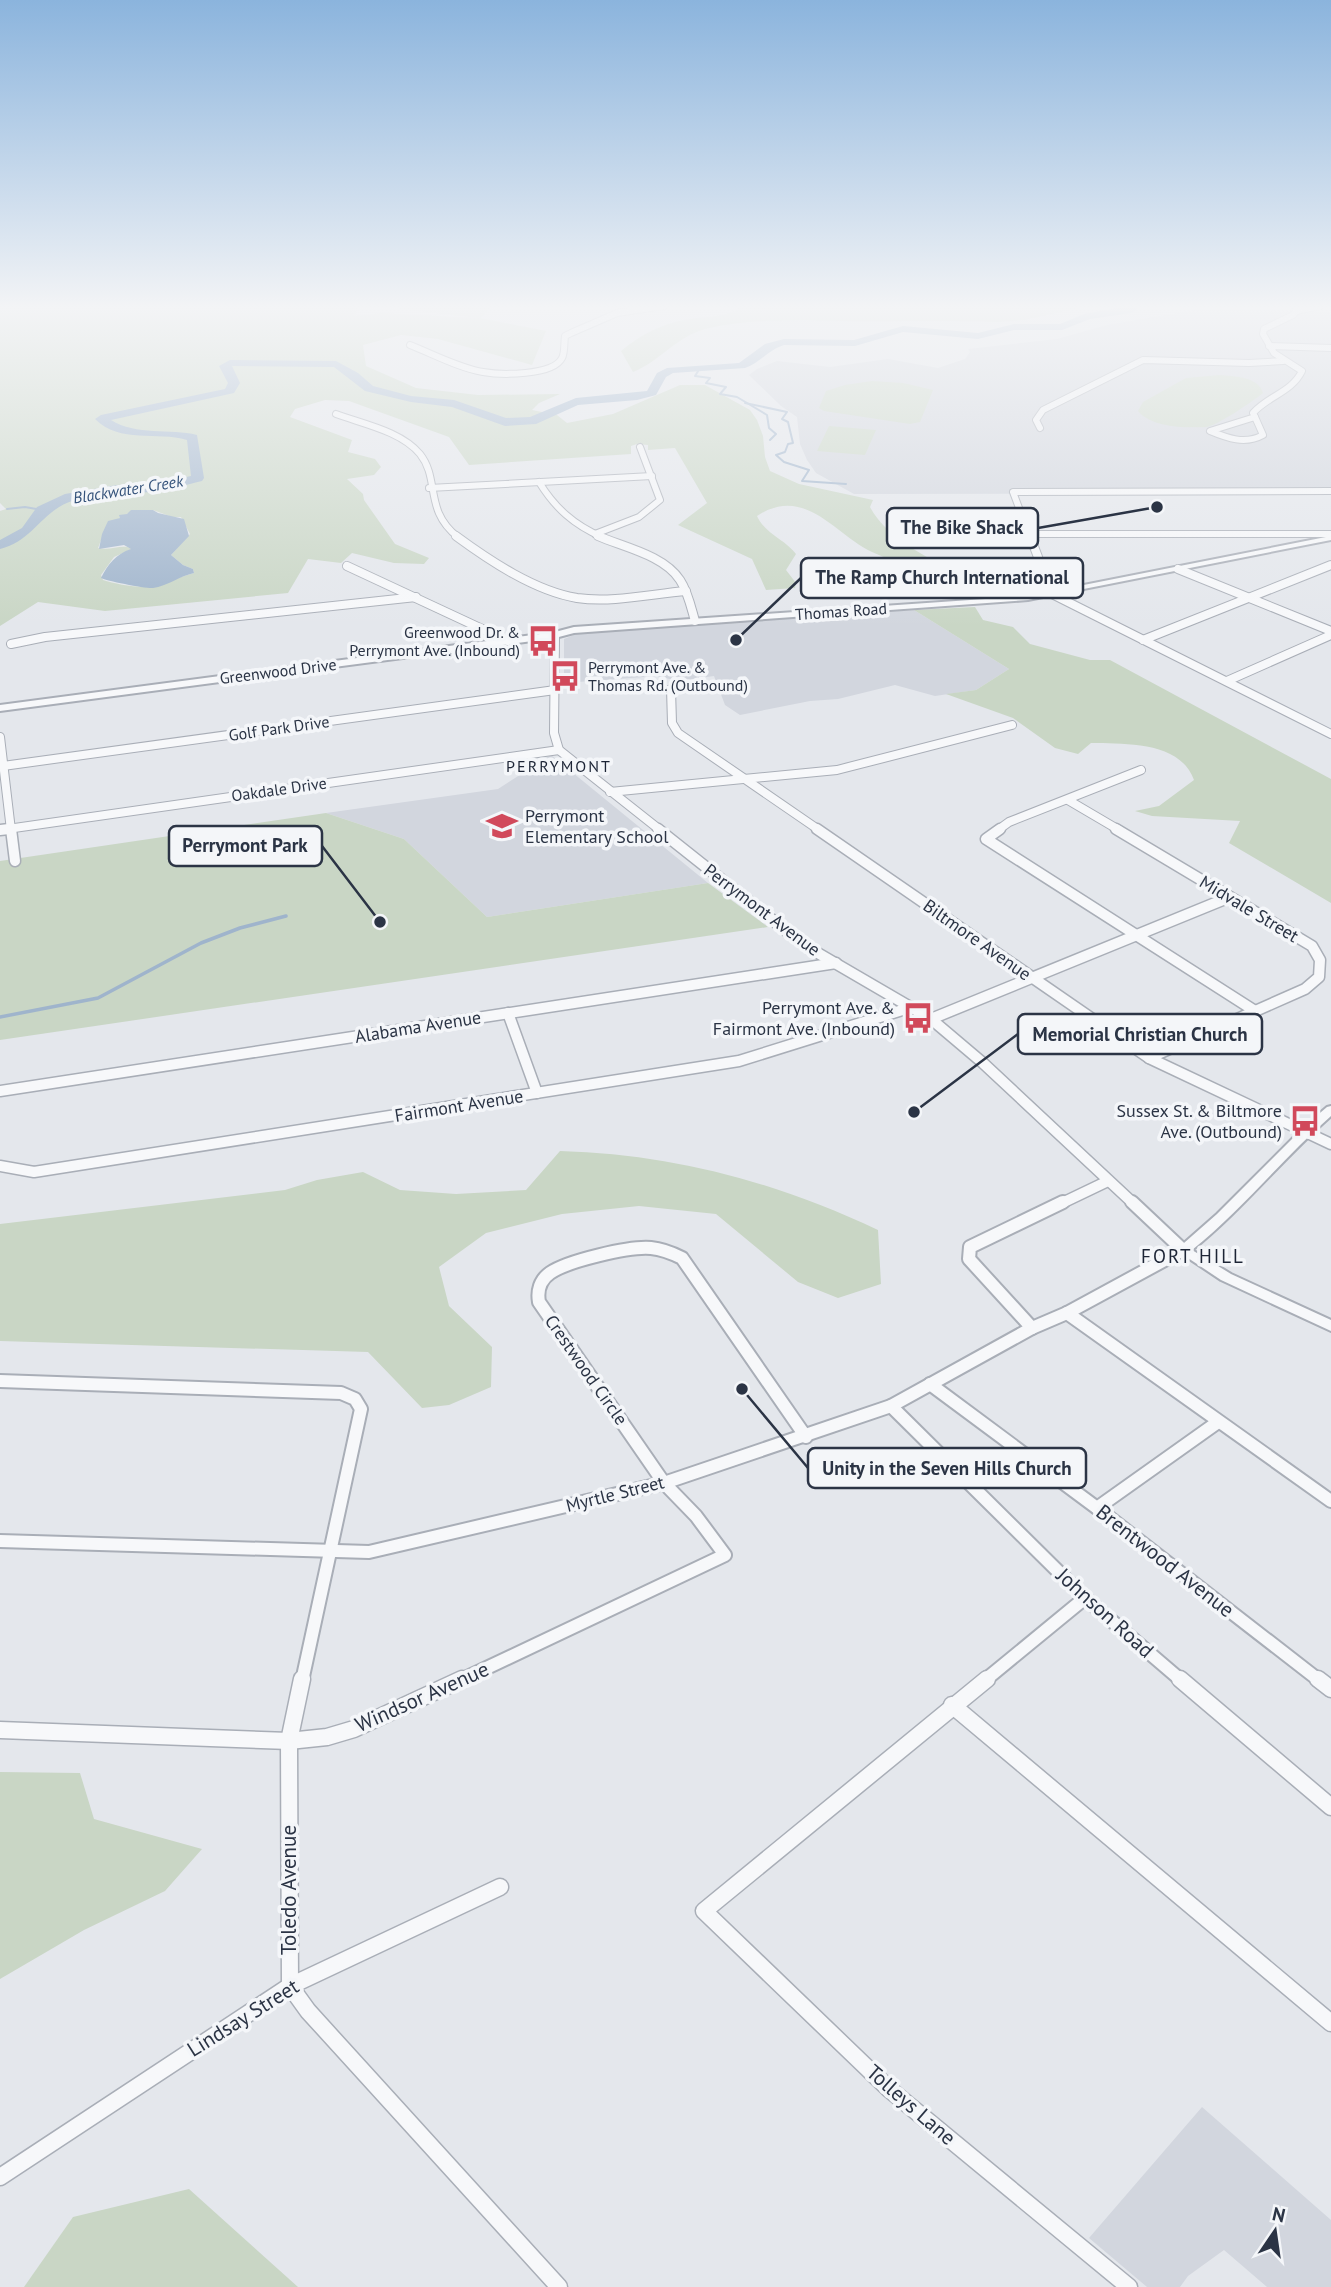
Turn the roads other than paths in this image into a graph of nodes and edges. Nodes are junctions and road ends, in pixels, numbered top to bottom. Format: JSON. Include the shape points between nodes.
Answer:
{"nodes":[{"id":1,"x":1041,"y":413,"type":"edge"},
{"id":2,"x":1253,"y":413,"type":"edge"},
{"id":3,"x":336,"y":414,"type":"dead end"},
{"id":4,"x":1255,"y":417,"type":"junction"},
{"id":5,"x":1040,"y":428,"type":"dead end"},
{"id":6,"x":640,"y":447,"type":"dead end"},
{"id":7,"x":652,"y":476,"type":"junction"},
{"id":8,"x":539,"y":482,"type":"junction"},
{"id":9,"x":429,"y":488,"type":"junction"},
{"id":10,"x":1331,"y":491,"type":"edge"},
{"id":11,"x":595,"y":534,"type":"junction"},
{"id":12,"x":1028,"y":534,"type":"junction"},
{"id":13,"x":1331,"y":536,"type":"edge"},
{"id":14,"x":1331,"y":565,"type":"edge"},
{"id":15,"x":348,"y":566,"type":"dead end"},
{"id":16,"x":1178,"y":569,"type":"junction"},
{"id":17,"x":686,"y":591,"type":"junction"},
{"id":18,"x":1052,"y":594,"type":"junction"},
{"id":19,"x":416,"y":597,"type":"junction"},
{"id":20,"x":1250,"y":598,"type":"junction"},
{"id":21,"x":695,"y":621,"type":"junction"},
{"id":22,"x":1331,"y":633,"type":"edge"},
{"id":23,"x":555,"y":635,"type":"junction"},
{"id":24,"x":1143,"y":640,"type":"junction"},
{"id":25,"x":508,"y":641,"type":"junction"},
{"id":26,"x":11,"y":644,"type":"dead end"},
{"id":27,"x":1227,"y":681,"type":"junction"},
{"id":28,"x":671,"y":689,"type":"dead end"},
{"id":29,"x":555,"y":690,"type":"junction"},
{"id":30,"x":0,"y":708,"type":"edge"},
{"id":31,"x":1012,"y":725,"type":"dead end"},
{"id":32,"x":1331,"y":734,"type":"edge"},
{"id":33,"x":0,"y":737,"type":"edge"},
{"id":34,"x":559,"y":750,"type":"junction"},
{"id":35,"x":3,"y":766,"type":"junction"},
{"id":36,"x":1141,"y":770,"type":"dead end"},
{"id":37,"x":746,"y":780,"type":"junction"},
{"id":38,"x":610,"y":792,"type":"junction"},
{"id":39,"x":1068,"y":800,"type":"junction"},
{"id":40,"x":5,"y":829,"type":"edge"},
{"id":41,"x":16,"y":860,"type":"dead end"},
{"id":42,"x":1230,"y":897,"type":"junction"},
{"id":43,"x":1136,"y":936,"type":"junction"},
{"id":44,"x":836,"y":963,"type":"junction"},
{"id":45,"x":1030,"y":978,"type":"junction"},
{"id":46,"x":912,"y":1007,"type":"junction"},
{"id":47,"x":1255,"y":1011,"type":"junction"},
{"id":48,"x":508,"y":1013,"type":"junction"},
{"id":49,"x":931,"y":1018,"type":"junction"},
{"id":50,"x":1149,"y":1058,"type":"junction"},
{"id":51,"x":0,"y":1091,"type":"edge"},
{"id":52,"x":537,"y":1093,"type":"junction"},
{"id":53,"x":1331,"y":1110,"type":"edge"},
{"id":54,"x":1304,"y":1132,"type":"junction"},
{"id":55,"x":1331,"y":1144,"type":"edge"},
{"id":56,"x":0,"y":1166,"type":"edge"},
{"id":57,"x":1108,"y":1181,"type":"junction"},
{"id":58,"x":1183,"y":1250,"type":"junction"},
{"id":59,"x":1067,"y":1313,"type":"junction"},
{"id":60,"x":1331,"y":1326,"type":"edge"},
{"id":61,"x":1032,"y":1328,"type":"junction"},
{"id":62,"x":0,"y":1381,"type":"edge"},
{"id":63,"x":930,"y":1384,"type":"junction"},
{"id":64,"x":891,"y":1406,"type":"junction"},
{"id":65,"x":1218,"y":1422,"type":"junction"},
{"id":66,"x":806,"y":1437,"type":"junction"},
{"id":67,"x":664,"y":1483,"type":"junction"},
{"id":68,"x":1331,"y":1501,"type":"edge"},
{"id":69,"x":1097,"y":1508,"type":"junction"},
{"id":70,"x":0,"y":1541,"type":"edge"},
{"id":71,"x":329,"y":1553,"type":"junction"},
{"id":72,"x":1085,"y":1598,"type":"junction"},
{"id":73,"x":1331,"y":1689,"type":"edge"},
{"id":74,"x":952,"y":1704,"type":"junction"},
{"id":75,"x":0,"y":1730,"type":"edge"},
{"id":76,"x":289,"y":1741,"type":"junction"},
{"id":77,"x":1331,"y":1807,"type":"edge"},
{"id":78,"x":500,"y":1886,"type":"dead end"},
{"id":79,"x":289,"y":1986,"type":"junction"},
{"id":80,"x":1331,"y":2023,"type":"edge"},
{"id":81,"x":0,"y":2176,"type":"edge"},
{"id":82,"x":559,"y":2287,"type":"edge"},
{"id":83,"x":1129,"y":2287,"type":"edge"}],
"edges":[{"from":1,"to":5,"type":"street","via":[[1037,420]]},
{"from":2,"to":4,"type":"street"},
{"from":3,"to":9,"type":"street","via":[[405,441],[425,463]]},
{"from":4,"to":4,"type":"street","via":[[1241,422],[1210,431],[1256,440],[1263,435]]},
{"from":6,"to":7,"type":"street"},
{"from":7,"to":8,"type":"street"},
{"from":7,"to":11,"type":"street","via":[[660,500],[653,510]]},
{"from":8,"to":9,"type":"street"},
{"from":8,"to":11,"type":"street","via":[[563,515]]},
{"from":9,"to":17,"type":"street","via":[[446,527],[463,541],[568,597]]},
{"from":10,"to":12,"type":"street","via":[[1013,492]]},
{"from":11,"to":17,"type":"street","via":[[673,571]]},
{"from":12,"to":13,"type":"street"},
{"from":12,"to":18,"type":"street"},
{"from":13,"to":16,"type":"street","name":"Thomas Road"},
{"from":14,"to":20,"type":"street"},
{"from":15,"to":19,"type":"street"},
{"from":16,"to":18,"type":"street","name":"Thomas Road"},
{"from":16,"to":20,"type":"street"},
{"from":17,"to":21,"type":"street"},
{"from":18,"to":21,"type":"street","name":"Thomas Road"},
{"from":18,"to":24,"type":"street"},
{"from":19,"to":25,"type":"street"},
{"from":19,"to":26,"type":"street"},
{"from":20,"to":22,"type":"street"},
{"from":20,"to":24,"type":"street"},
{"from":21,"to":23,"type":"street","name":"Thomas Road"},
{"from":22,"to":27,"type":"street"},
{"from":23,"to":25,"type":"street","name":"Greenwood Drive"},
{"from":23,"to":29,"type":"street"},
{"from":24,"to":27,"type":"street"},
{"from":25,"to":30,"type":"street","name":"Greenwood Drive"},
{"from":27,"to":32,"type":"street"},
{"from":28,"to":37,"type":"street","name":"Biltmore Avenue","via":[[673,728]]},
{"from":29,"to":34,"type":"street","via":[[554,733]]},
{"from":29,"to":35,"type":"street","name":"Golf Park Drive"},
{"from":31,"to":37,"type":"street","via":[[837,770]]},
{"from":33,"to":35,"type":"street"},
{"from":34,"to":38,"type":"street","name":"Perrymont Avenue"},
{"from":34,"to":40,"type":"street","name":"Oakdale Drive"},
{"from":35,"to":40,"type":"street"},
{"from":36,"to":39,"type":"street"},
{"from":37,"to":38,"type":"street"},
{"from":37,"to":45,"type":"street","name":"Biltmore Avenue"},
{"from":38,"to":44,"type":"street","name":"Perrymont Avenue","via":[[804,944]]},
{"from":39,"to":42,"type":"street","name":"Midvale Street"},
{"from":39,"to":43,"type":"street","via":[[1009,822],[986,839]]},
{"from":40,"to":41,"type":"street"},
{"from":42,"to":43,"type":"street"},
{"from":42,"to":47,"type":"street","name":"Midvale Street","via":[[1312,946],[1320,960],[1320,976],[1305,989]]},
{"from":43,"to":45,"type":"street"},
{"from":43,"to":47,"type":"street"},
{"from":44,"to":46,"type":"street","name":"Perrymont Avenue"},
{"from":44,"to":48,"type":"street","name":"Alabama Avenue"},
{"from":45,"to":49,"type":"street"},
{"from":45,"to":50,"type":"street","name":"Biltmore Avenue"},
{"from":46,"to":49,"type":"street","name":"Perrymont Avenue"},
{"from":46,"to":52,"type":"street","name":"Fairmont Avenue","via":[[739,1061]]},
{"from":47,"to":50,"type":"street","name":"Midvale Street"},
{"from":48,"to":51,"type":"street","name":"Alabama Avenue"},
{"from":48,"to":52,"type":"street"},
{"from":49,"to":57,"type":"street","name":"Perrymont Avenue"},
{"from":50,"to":54,"type":"street","name":"Biltmore Avenue"},
{"from":52,"to":56,"type":"street","name":"Fairmont Avenue","via":[[34,1171]]},
{"from":53,"to":54,"type":"street"},
{"from":54,"to":55,"type":"street","name":"Biltmore Avenue"},
{"from":54,"to":58,"type":"street","via":[[1211,1230]]},
{"from":57,"to":58,"type":"street","name":"Perrymont Avenue"},
{"from":57,"to":61,"type":"street","via":[[970,1247],[969,1259]]},
{"from":58,"to":59,"type":"street","name":"Myrtle Street"},
{"from":58,"to":60,"type":"street","name":"Perrymont Avenue","via":[[1226,1277]]},
{"from":59,"to":61,"type":"street","name":"Myrtle Street"},
{"from":59,"to":65,"type":"street"},
{"from":61,"to":63,"type":"street","name":"Myrtle Street"},
{"from":62,"to":71,"type":"street","name":"Toledo Avenue","via":[[341,1392],[355,1399],[361,1409]]},
{"from":63,"to":64,"type":"street","name":"Myrtle Street"},
{"from":63,"to":69,"type":"street","name":"Brentwood Avenue"},
{"from":64,"to":66,"type":"street","name":"Myrtle Street"},
{"from":64,"to":72,"type":"street","name":"Johnson Road"},
{"from":65,"to":68,"type":"street"},
{"from":65,"to":69,"type":"street"},
{"from":66,"to":67,"type":"street","name":"Myrtle Street"},
{"from":66,"to":67,"type":"street","name":"Crestwood Circle","via":[[682,1258],[669,1250],[638,1246],[551,1272],[541,1282],[539,1302]]},
{"from":67,"to":71,"type":"street","name":"Myrtle Street","via":[[369,1552]]},
{"from":67,"to":76,"type":"street","name":"Windsor Avenue","via":[[723,1550],[721,1559],[354,1729]]},
{"from":69,"to":73,"type":"street","name":"Brentwood Avenue"},
{"from":70,"to":71,"type":"street","name":"Myrtle Street"},
{"from":71,"to":76,"type":"street","name":"Toledo Avenue"},
{"from":72,"to":74,"type":"street"},
{"from":72,"to":77,"type":"street","name":"Johnson Road"},
{"from":74,"to":80,"type":"street"},
{"from":74,"to":83,"type":"street","name":"Tolleys Lane","via":[[704,1911],[889,2089]]},
{"from":75,"to":76,"type":"street","name":"Windsor Avenue"},
{"from":76,"to":79,"type":"street","name":"Toledo Avenue"},
{"from":78,"to":79,"type":"street","name":"Lindsay Street"},
{"from":79,"to":81,"type":"street","name":"Lindsay Street"},
{"from":79,"to":82,"type":"street"}]}
